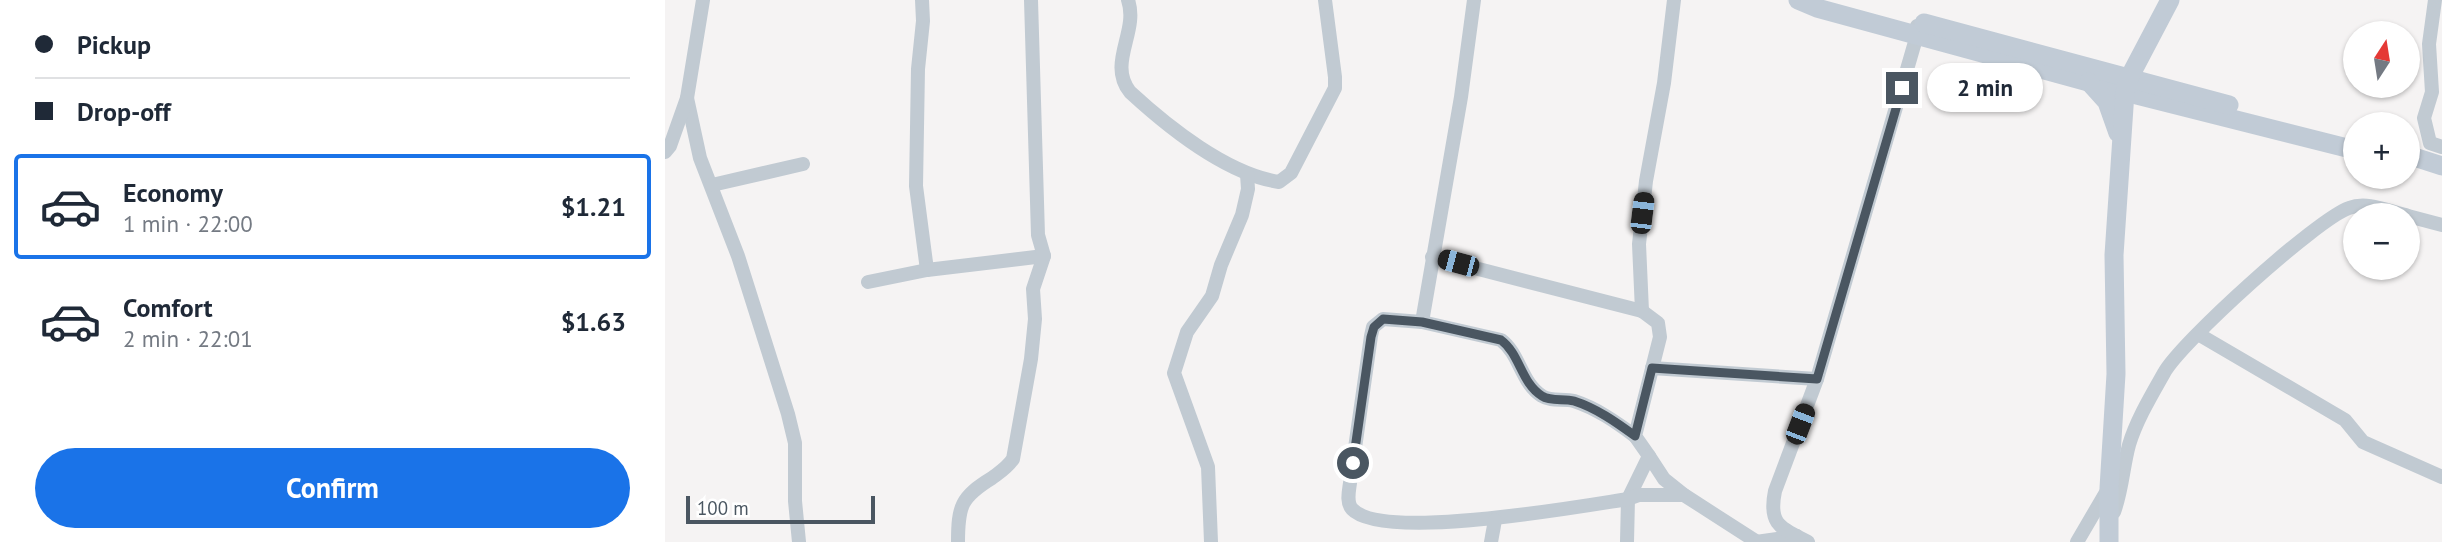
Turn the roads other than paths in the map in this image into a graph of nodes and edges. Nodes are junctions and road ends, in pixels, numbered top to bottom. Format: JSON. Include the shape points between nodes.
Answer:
{"nodes":[{"id":1,"x":703,"y":0,"type":"edge"},
{"id":2,"x":922,"y":0,"type":"edge"},
{"id":3,"x":1031,"y":0,"type":"edge"},
{"id":4,"x":1128,"y":0,"type":"edge"},
{"id":5,"x":1325,"y":0,"type":"edge"},
{"id":6,"x":1474,"y":0,"type":"edge"},
{"id":7,"x":1674,"y":0,"type":"edge"},
{"id":8,"x":1798,"y":0,"type":"edge"},
{"id":9,"x":1831,"y":0,"type":"edge"},
{"id":10,"x":2170,"y":0,"type":"edge"},
{"id":11,"x":2435,"y":0,"type":"edge"},
{"id":12,"x":1917,"y":28,"type":"junction"},
{"id":13,"x":2089,"y":82,"type":"junction"},
{"id":14,"x":2127,"y":85,"type":"junction"},
{"id":15,"x":687,"y":98,"type":"junction"},
{"id":16,"x":2172,"y":104,"type":"junction"},
{"id":17,"x":2343,"y":136,"type":"edge"},
{"id":18,"x":2343,"y":147,"type":"edge"},
{"id":19,"x":2442,"y":147,"type":"edge"},
{"id":20,"x":2122,"y":148,"type":"junction"},
{"id":21,"x":665,"y":152,"type":"edge"},
{"id":22,"x":803,"y":164,"type":"dead end"},
{"id":23,"x":1247,"y":173,"type":"junction"},
{"id":24,"x":712,"y":185,"type":"junction"},
{"id":25,"x":2343,"y":211,"type":"edge"},
{"id":26,"x":2420,"y":219,"type":"edge"},
{"id":27,"x":2442,"y":225,"type":"edge"},
{"id":28,"x":1044,"y":256,"type":"junction"},
{"id":29,"x":1432,"y":257,"type":"junction"},
{"id":30,"x":927,"y":270,"type":"junction"},
{"id":31,"x":868,"y":282,"type":"dead end"},
{"id":32,"x":1642,"y":311,"type":"junction"},
{"id":33,"x":1422,"y":322,"type":"junction"},
{"id":34,"x":2199,"y":334,"type":"junction"},
{"id":35,"x":1652,"y":368,"type":"junction"},
{"id":36,"x":1817,"y":379,"type":"junction"},
{"id":37,"x":1635,"y":436,"type":"junction"},
{"id":38,"x":1649,"y":456,"type":"junction"},
{"id":39,"x":2442,"y":477,"type":"edge"},
{"id":40,"x":2109,"y":488,"type":"junction"},
{"id":41,"x":1684,"y":495,"type":"junction"},
{"id":42,"x":1628,"y":499,"type":"junction"},
{"id":43,"x":1495,"y":520,"type":"junction"},
{"id":44,"x":2108,"y":532,"type":"edge"},
{"id":45,"x":1802,"y":539,"type":"edge"},
{"id":46,"x":799,"y":542,"type":"edge"},
{"id":47,"x":958,"y":542,"type":"edge"},
{"id":48,"x":1211,"y":542,"type":"edge"},
{"id":49,"x":1491,"y":542,"type":"edge"},
{"id":50,"x":1627,"y":542,"type":"edge"},
{"id":51,"x":1756,"y":542,"type":"edge"},
{"id":52,"x":2077,"y":542,"type":"edge"}],
"edges":[{"from":1,"to":15,"type":"street"},
{"from":2,"to":30,"type":"street","via":[[916,187]]},
{"from":3,"to":28,"type":"street","via":[[1038,235]]},
{"from":4,"to":23,"type":"street","via":[[1131,21],[1120,66],[1123,83],[1185,138]]},
{"from":5,"to":23,"type":"street","via":[[1336,82],[1333,93],[1284,181]]},
{"from":6,"to":29,"type":"street"},
{"from":7,"to":32,"type":"street","via":[[1642,213]]},
{"from":8,"to":12,"type":"street"},
{"from":9,"to":12,"type":"street"},
{"from":10,"to":14,"type":"street"},
{"from":11,"to":19,"type":"street","via":[[2429,44],[2432,92],[2424,118],[2430,143]]},
{"from":12,"to":13,"type":"street"},
{"from":12,"to":14,"type":"street"},
{"from":12,"to":36,"type":"street"},
{"from":13,"to":14,"type":"street"},
{"from":13,"to":20,"type":"street","via":[[2107,102]]},
{"from":14,"to":16,"type":"street"},
{"from":14,"to":17,"type":"street"},
{"from":14,"to":20,"type":"street"},
{"from":15,"to":21,"type":"street"},
{"from":15,"to":24,"type":"street","via":[[700,158]]},
{"from":16,"to":18,"type":"street"},
{"from":16,"to":20,"type":"street","via":[[2141,113]]},
{"from":20,"to":40,"type":"street","via":[[2114,254],[2116,374]]},
{"from":22,"to":24,"type":"street"},
{"from":23,"to":48,"type":"street","via":[[1242,215],[1212,296],[1187,332],[1174,373],[1208,467]]},
{"from":24,"to":46,"type":"street","via":[[796,443]]},
{"from":25,"to":34,"type":"street","via":[[2299,243]]},
{"from":26,"to":27,"type":"street"},
{"from":28,"to":30,"type":"street"},
{"from":28,"to":47,"type":"street","via":[[1033,289],[1031,359],[1013,459],[961,504]]},
{"from":29,"to":32,"type":"street"},
{"from":29,"to":33,"type":"street"},
{"from":30,"to":31,"type":"street"},
{"from":32,"to":35,"type":"street","via":[[1660,329]]},
{"from":33,"to":37,"type":"street","via":[[1501,340],[1540,395],[1572,401],[1612,419]]},
{"from":33,"to":43,"type":"street","via":[[1389,318],[1374,327],[1349,503],[1359,514],[1379,521]]},
{"from":34,"to":39,"type":"street","via":[[2345,420],[2363,442]]},
{"from":34,"to":44,"type":"street","via":[[2168,366],[2133,432]]},
{"from":35,"to":36,"type":"street"},
{"from":35,"to":37,"type":"street"},
{"from":36,"to":45,"type":"street","via":[[1772,506],[1777,524]]},
{"from":37,"to":38,"type":"street"},
{"from":38,"to":41,"type":"street","via":[[1664,479]]},
{"from":38,"to":42,"type":"street"},
{"from":40,"to":44,"type":"street"},
{"from":40,"to":52,"type":"street"},
{"from":41,"to":42,"type":"street"},
{"from":41,"to":51,"type":"street"},
{"from":42,"to":43,"type":"street"},
{"from":42,"to":50,"type":"street"},
{"from":43,"to":49,"type":"street"},
{"from":45,"to":51,"type":"street"}]}
